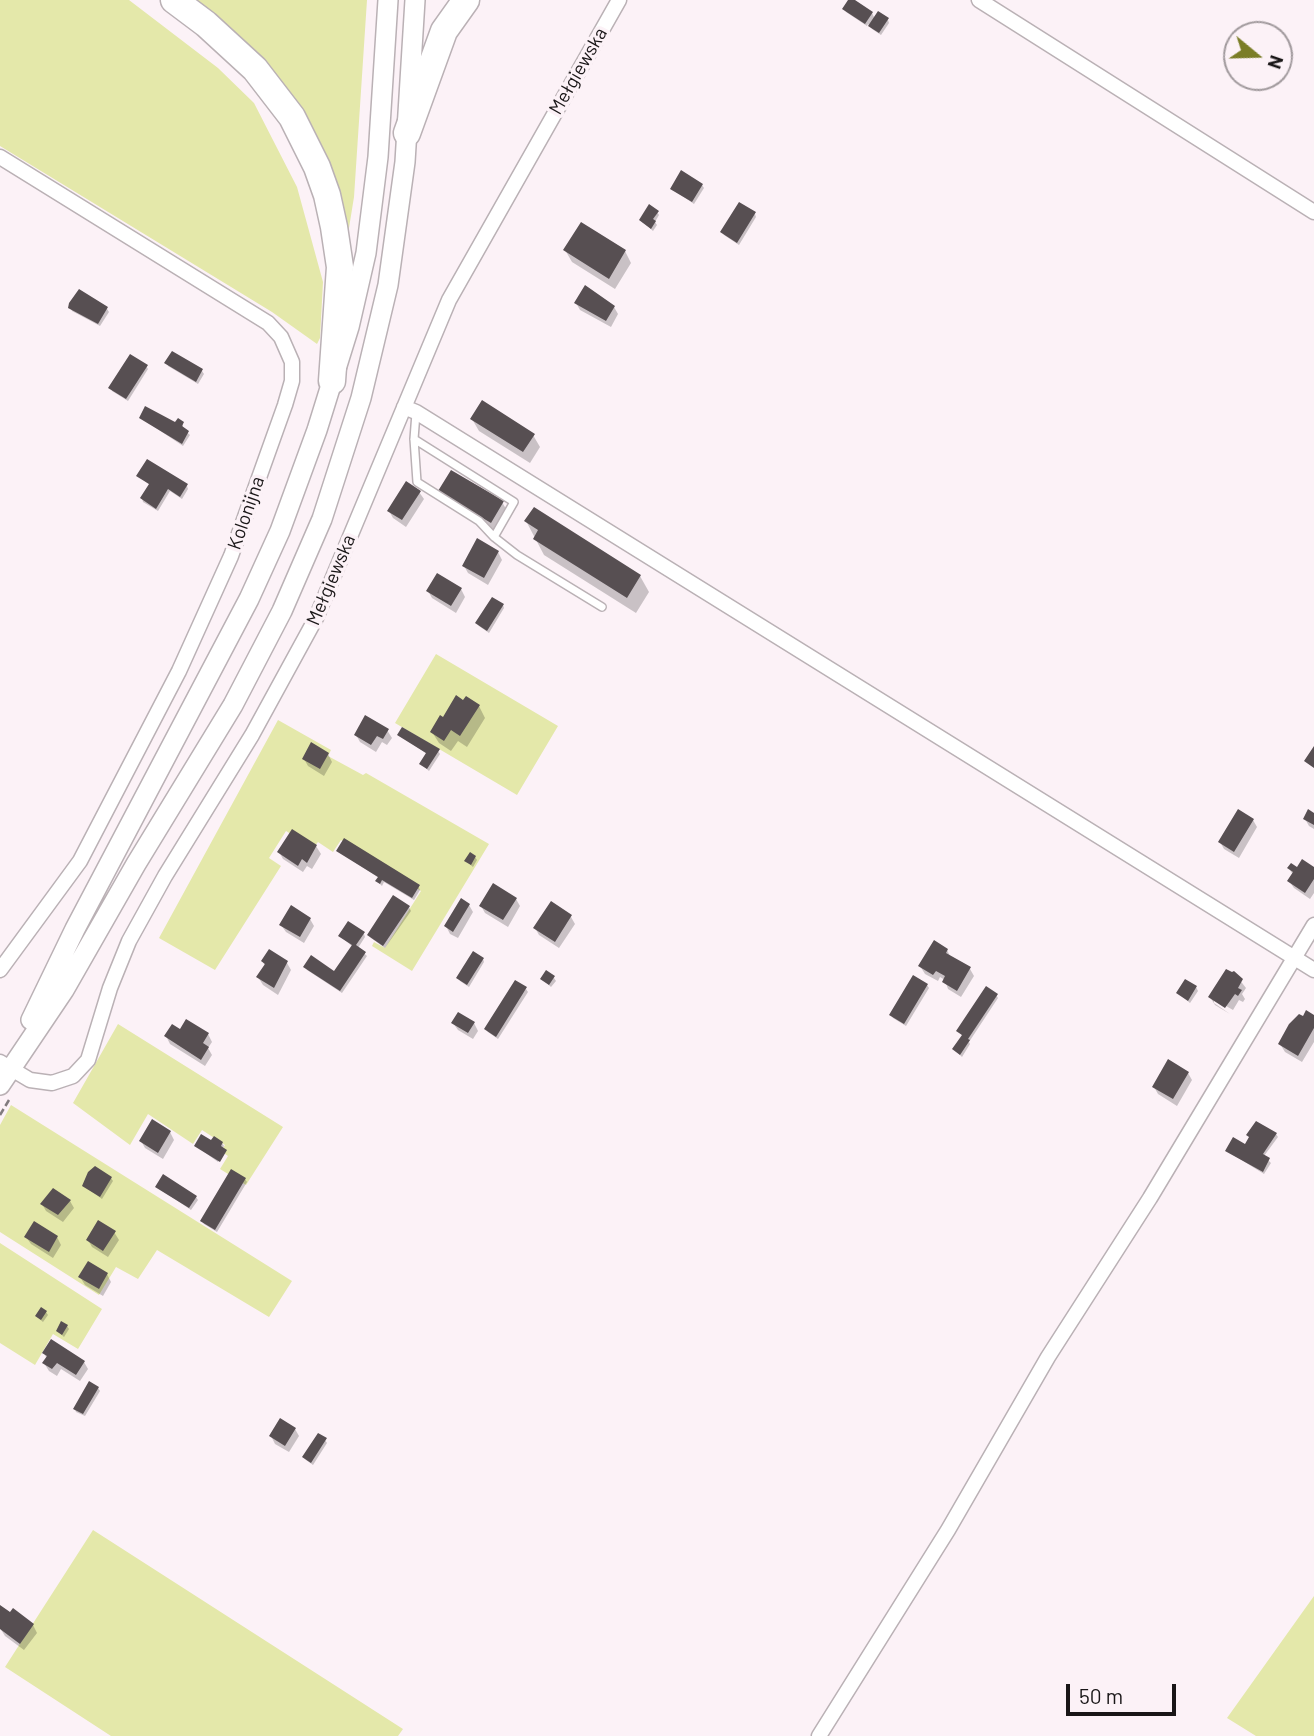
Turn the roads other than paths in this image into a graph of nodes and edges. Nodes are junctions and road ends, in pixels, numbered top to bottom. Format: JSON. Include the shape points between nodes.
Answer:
{"nodes":[{"id":1,"x":174,"y":0,"type":"edge"},
{"id":2,"x":388,"y":0,"type":"edge"},
{"id":3,"x":415,"y":0,"type":"edge"},
{"id":4,"x":466,"y":0,"type":"edge"},
{"id":5,"x":619,"y":0,"type":"edge"},
{"id":6,"x":979,"y":0,"type":"edge"},
{"id":7,"x":408,"y":134,"type":"junction"},
{"id":8,"x":0,"y":157,"type":"edge"},
{"id":9,"x":1314,"y":212,"type":"edge"},
{"id":10,"x":332,"y":381,"type":"junction"},
{"id":11,"x":410,"y":410,"type":"junction"},
{"id":12,"x":414,"y":439,"type":"junction"},
{"id":13,"x":494,"y":537,"type":"junction"},
{"id":14,"x":602,"y":607,"type":"dead end"},
{"id":15,"x":1314,"y":925,"type":"edge"},
{"id":16,"x":1294,"y":958,"type":"junction"},
{"id":17,"x":0,"y":970,"type":"edge"},
{"id":18,"x":1314,"y":970,"type":"edge"},
{"id":19,"x":3,"y":1072,"type":"edge"},
{"id":20,"x":819,"y":1736,"type":"edge"}],
"edges":[{"from":1,"to":10,"type":"highway","via":[[256,69],[292,117],[317,167],[340,267]]},
{"from":2,"to":10,"type":"main road","via":[[372,219],[360,283]]},
{"from":3,"to":7,"type":"main road"},
{"from":4,"to":7,"type":"highway","via":[[444,31]]},
{"from":5,"to":11,"type":"street","name":"Mełgiewska","via":[[449,300]]},
{"from":6,"to":9,"type":"street"},
{"from":7,"to":19,"type":"main road","via":[[376,340],[351,435],[303,564],[233,705],[64,990]]},
{"from":8,"to":17,"type":"street","name":"Kolonijna","via":[[268,323],[288,348],[292,381],[231,556],[179,671],[80,861]]},
{"from":10,"to":19,"type":"main road","via":[[258,581]]},
{"from":11,"to":12,"type":"lane"},
{"from":11,"to":16,"type":"street"},
{"from":11,"to":19,"type":"street","name":"Mełgiewska","via":[[306,638],[129,941],[88,1060],[73,1076],[52,1083]]},
{"from":12,"to":13,"type":"lane","via":[[417,482],[479,521]]},
{"from":12,"to":13,"type":"lane","via":[[514,502]]},
{"from":13,"to":14,"type":"lane"},
{"from":15,"to":16,"type":"street"},
{"from":16,"to":18,"type":"street"},
{"from":16,"to":20,"type":"street"}]}
